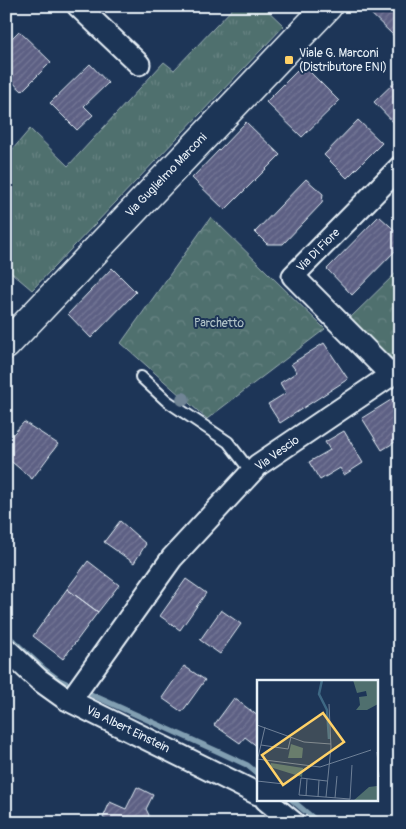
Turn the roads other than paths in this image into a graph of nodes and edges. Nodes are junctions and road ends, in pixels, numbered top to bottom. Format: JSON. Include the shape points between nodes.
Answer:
{"nodes":[{"id":1,"x":78,"y":6,"type":"edge"},
{"id":2,"x":328,"y":6,"type":"edge"},
{"id":3,"x":139,"y":64,"type":"dead end"},
{"id":4,"x":400,"y":167,"type":"edge"},
{"id":5,"x":6,"y":345,"type":"edge"},
{"id":6,"x":396,"y":372,"type":"edge"},
{"id":7,"x":141,"y":377,"type":"dead end"},
{"id":8,"x":251,"y":472,"type":"junction"},
{"id":9,"x":6,"y":649,"type":"edge"},
{"id":10,"x":70,"y":701,"type":"junction"},
{"id":11,"x":257,"y":794,"type":"edge"},
{"id":12,"x":268,"y":802,"type":"edge"},
{"id":13,"x":294,"y":823,"type":"edge"}],
"edges":[{"from":1,"to":3,"type":"street"},
{"from":2,"to":5,"type":"main road","name":"Via Guglielmo Marconi"},
{"from":4,"to":6,"type":"street","name":"Via Di Fiore","via":[[293,276]]},
{"from":6,"to":8,"type":"street","name":"Via Vescio"},
{"from":7,"to":8,"type":"lane","via":[[167,401],[228,442]]},
{"from":8,"to":10,"type":"street","name":"Via Vescio","via":[[172,558]]},
{"from":9,"to":10,"type":"street","name":"Via Albert Einstein","via":[[38,679]]},
{"from":10,"to":11,"type":"street","name":"Via Albert Einstein"},
{"from":12,"to":13,"type":"street"}]}
